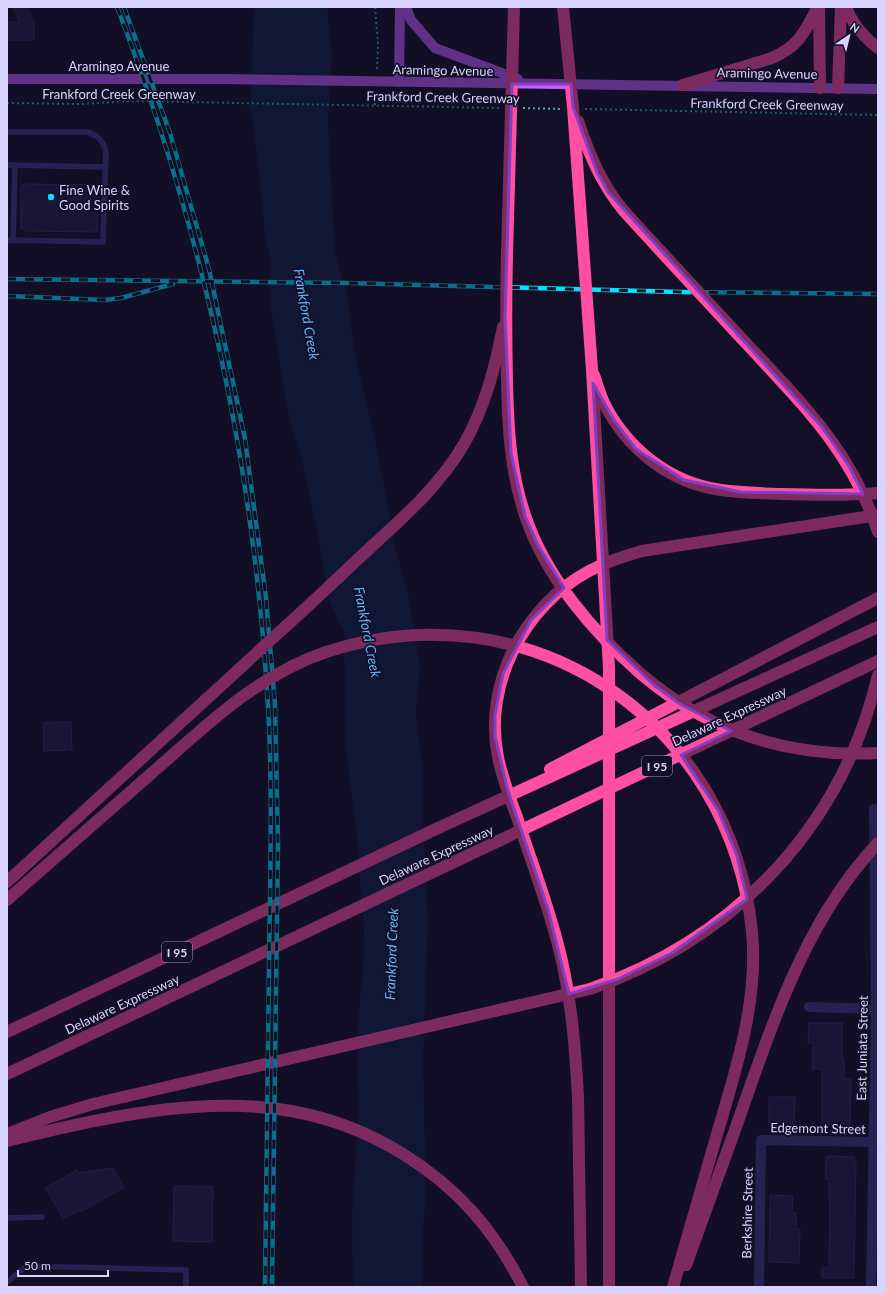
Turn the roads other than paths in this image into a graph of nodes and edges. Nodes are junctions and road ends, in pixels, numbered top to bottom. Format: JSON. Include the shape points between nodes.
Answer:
{"nodes":[{"id":1,"x":400,"y":7,"type":"edge"},
{"id":2,"x":406,"y":7,"type":"edge"},
{"id":3,"x":514,"y":7,"type":"edge"},
{"id":4,"x":563,"y":7,"type":"edge"},
{"id":5,"x":819,"y":7,"type":"edge"},
{"id":6,"x":842,"y":7,"type":"edge"},
{"id":7,"x":846,"y":7,"type":"edge"},
{"id":8,"x":878,"y":48,"type":"edge"},
{"id":9,"x":7,"y":79,"type":"edge"},
{"id":10,"x":398,"y":82,"type":"junction"},
{"id":11,"x":533,"y":84,"type":"junction"},
{"id":12,"x":683,"y":85,"type":"junction"},
{"id":13,"x":820,"y":88,"type":"junction"},
{"id":14,"x":838,"y":88,"type":"junction"},
{"id":15,"x":878,"y":89,"type":"edge"},
{"id":16,"x":573,"y":108,"type":"junction"},
{"id":17,"x":7,"y":132,"type":"edge"},
{"id":18,"x":7,"y":165,"type":"edge"},
{"id":19,"x":15,"y":165,"type":"junction"},
{"id":20,"x":105,"y":167,"type":"junction"},
{"id":21,"x":10,"y":240,"type":"edge"},
{"id":22,"x":505,"y":318,"type":"junction"},
{"id":23,"x":592,"y":370,"type":"junction"},
{"id":24,"x":878,"y":493,"type":"edge"},
{"id":25,"x":878,"y":515,"type":"edge"},
{"id":26,"x":878,"y":532,"type":"edge"},
{"id":27,"x":878,"y":598,"type":"edge"},
{"id":28,"x":878,"y":627,"type":"edge"},
{"id":29,"x":878,"y":661,"type":"edge"},
{"id":30,"x":878,"y":675,"type":"edge"},
{"id":31,"x":878,"y":753,"type":"edge"},
{"id":32,"x":876,"y":809,"type":"edge"},
{"id":33,"x":436,"y":829,"type":"junction"},
{"id":34,"x":878,"y":843,"type":"edge"},
{"id":35,"x":876,"y":856,"type":"edge"},
{"id":36,"x":7,"y":882,"type":"edge"},
{"id":37,"x":7,"y":900,"type":"edge"},
{"id":38,"x":809,"y":1007,"type":"dead end"},
{"id":39,"x":877,"y":1009,"type":"edge"},
{"id":40,"x":7,"y":1032,"type":"edge"},
{"id":41,"x":7,"y":1074,"type":"edge"},
{"id":42,"x":7,"y":1134,"type":"edge"},
{"id":43,"x":761,"y":1140,"type":"joint"},
{"id":44,"x":7,"y":1141,"type":"edge"},
{"id":45,"x":874,"y":1142,"type":"junction"},
{"id":46,"x":876,"y":1179,"type":"edge"},
{"id":47,"x":42,"y":1217,"type":"dead end"},
{"id":48,"x":7,"y":1218,"type":"edge"},
{"id":49,"x":7,"y":1282,"type":"edge"},
{"id":50,"x":186,"y":1287,"type":"edge"},
{"id":51,"x":523,"y":1287,"type":"edge"},
{"id":52,"x":581,"y":1287,"type":"edge"},
{"id":53,"x":609,"y":1287,"type":"edge"},
{"id":54,"x":673,"y":1287,"type":"edge"},
{"id":55,"x":678,"y":1287,"type":"edge"},
{"id":56,"x":759,"y":1287,"type":"edge"},
{"id":57,"x":871,"y":1287,"type":"edge"}],
"edges":[{"from":1,"to":10,"type":"main road"},
{"from":2,"to":11,"type":"main road","via":[[411,20],[435,48]]},
{"from":3,"to":22,"type":"highway","bridge":true},
{"from":4,"to":16,"type":"highway","bridge":true},
{"from":5,"to":12,"type":"highway","via":[[802,38],[785,52]]},
{"from":5,"to":13,"type":"highway"},
{"from":6,"to":14,"type":"highway"},
{"from":7,"to":8,"type":"highway","via":[[856,25]]},
{"from":9,"to":10,"type":"main road","name":"Aramingo Avenue"},
{"from":10,"to":11,"type":"main road","name":"Aramingo Avenue"},
{"from":11,"to":12,"type":"main road","name":"Aramingo Avenue"},
{"from":12,"to":13,"type":"main road","name":"Aramingo Avenue"},
{"from":13,"to":14,"type":"main road","name":"Aramingo Avenue"},
{"from":14,"to":15,"type":"main road","name":"Aramingo Avenue"},
{"from":16,"to":23,"type":"highway","bridge":true},
{"from":16,"to":26,"type":"highway","bridge":true,"via":[[597,172],[608,192],[821,426],[849,466]]},
{"from":17,"to":20,"type":"lane","via":[[93,134],[98,136],[105,147]]},
{"from":18,"to":19,"type":"lane"},
{"from":19,"to":20,"type":"lane"},
{"from":19,"to":21,"type":"lane"},
{"from":20,"to":21,"type":"lane","via":[[103,242]]},
{"from":22,"to":31,"type":"highway","bridge":true,"via":[[508,421],[516,484],[525,516],[538,545],[555,575],[578,606],[628,662],[680,704],[707,720],[759,741],[797,750],[827,754]]},
{"from":22,"to":36,"type":"highway","bridge":true,"via":[[495,367],[476,420],[464,444],[429,491],[405,517]]},
{"from":23,"to":24,"type":"highway","bridge":true,"via":[[604,403],[625,436],[641,453],[667,472],[696,484],[720,490],[832,495]]},
{"from":23,"to":53,"type":"highway","bridge":true,"via":[[609,668]]},
{"from":25,"to":52,"type":"highway","bridge":true,"via":[[642,552],[604,563],[558,593],[531,620],[506,668],[495,715],[495,736],[502,775],[548,909],[564,969],[573,1026],[578,1097]]},
{"from":27,"to":33,"type":"highway"},
{"from":28,"to":33,"type":"highway","name":"Delaware Expressway","number":"I 95"},
{"from":29,"to":41,"type":"highway","name":"Delaware Expressway","number":"I 95"},
{"from":30,"to":42,"type":"highway","via":[[856,744],[844,772],[819,814],[781,864],[741,905],[672,953],[618,979],[590,989],[93,1104]]},
{"from":32,"to":35,"type":"street","name":"East Juniata Street"},
{"from":33,"to":40,"type":"highway","name":"Delaware Expressway","number":"I 95"},
{"from":34,"to":55,"type":"highway","bridge":true,"via":[[833,902],[797,965]]},
{"from":35,"to":39,"type":"street","name":"East Juniata Street"},
{"from":37,"to":54,"type":"highway","bridge":true,"via":[[209,722],[253,688],[300,662],[375,639],[449,634],[497,641],[546,656],[582,673],[616,693],[635,708],[672,744],[704,786],[718,810],[737,856],[744,881],[752,934],[752,989],[742,1044]]},
{"from":38,"to":39,"type":"street"},
{"from":39,"to":45,"type":"street","name":"East Juniata Street"},
{"from":43,"to":45,"type":"street","name":"Edgemont Street"},
{"from":43,"to":56,"type":"street","name":"Berkshire Street"},
{"from":44,"to":51,"type":"highway","via":[[131,1115],[210,1107],[290,1111],[342,1124],[394,1149],[442,1181],[463,1200],[489,1231],[512,1265]]},
{"from":45,"to":46,"type":"street","name":"East Juniata Street"},
{"from":46,"to":57,"type":"street","name":"East Juniata Street"},
{"from":47,"to":48,"type":"lane"},
{"from":49,"to":50,"type":"lane","via":[[27,1266],[186,1270]]}]}
